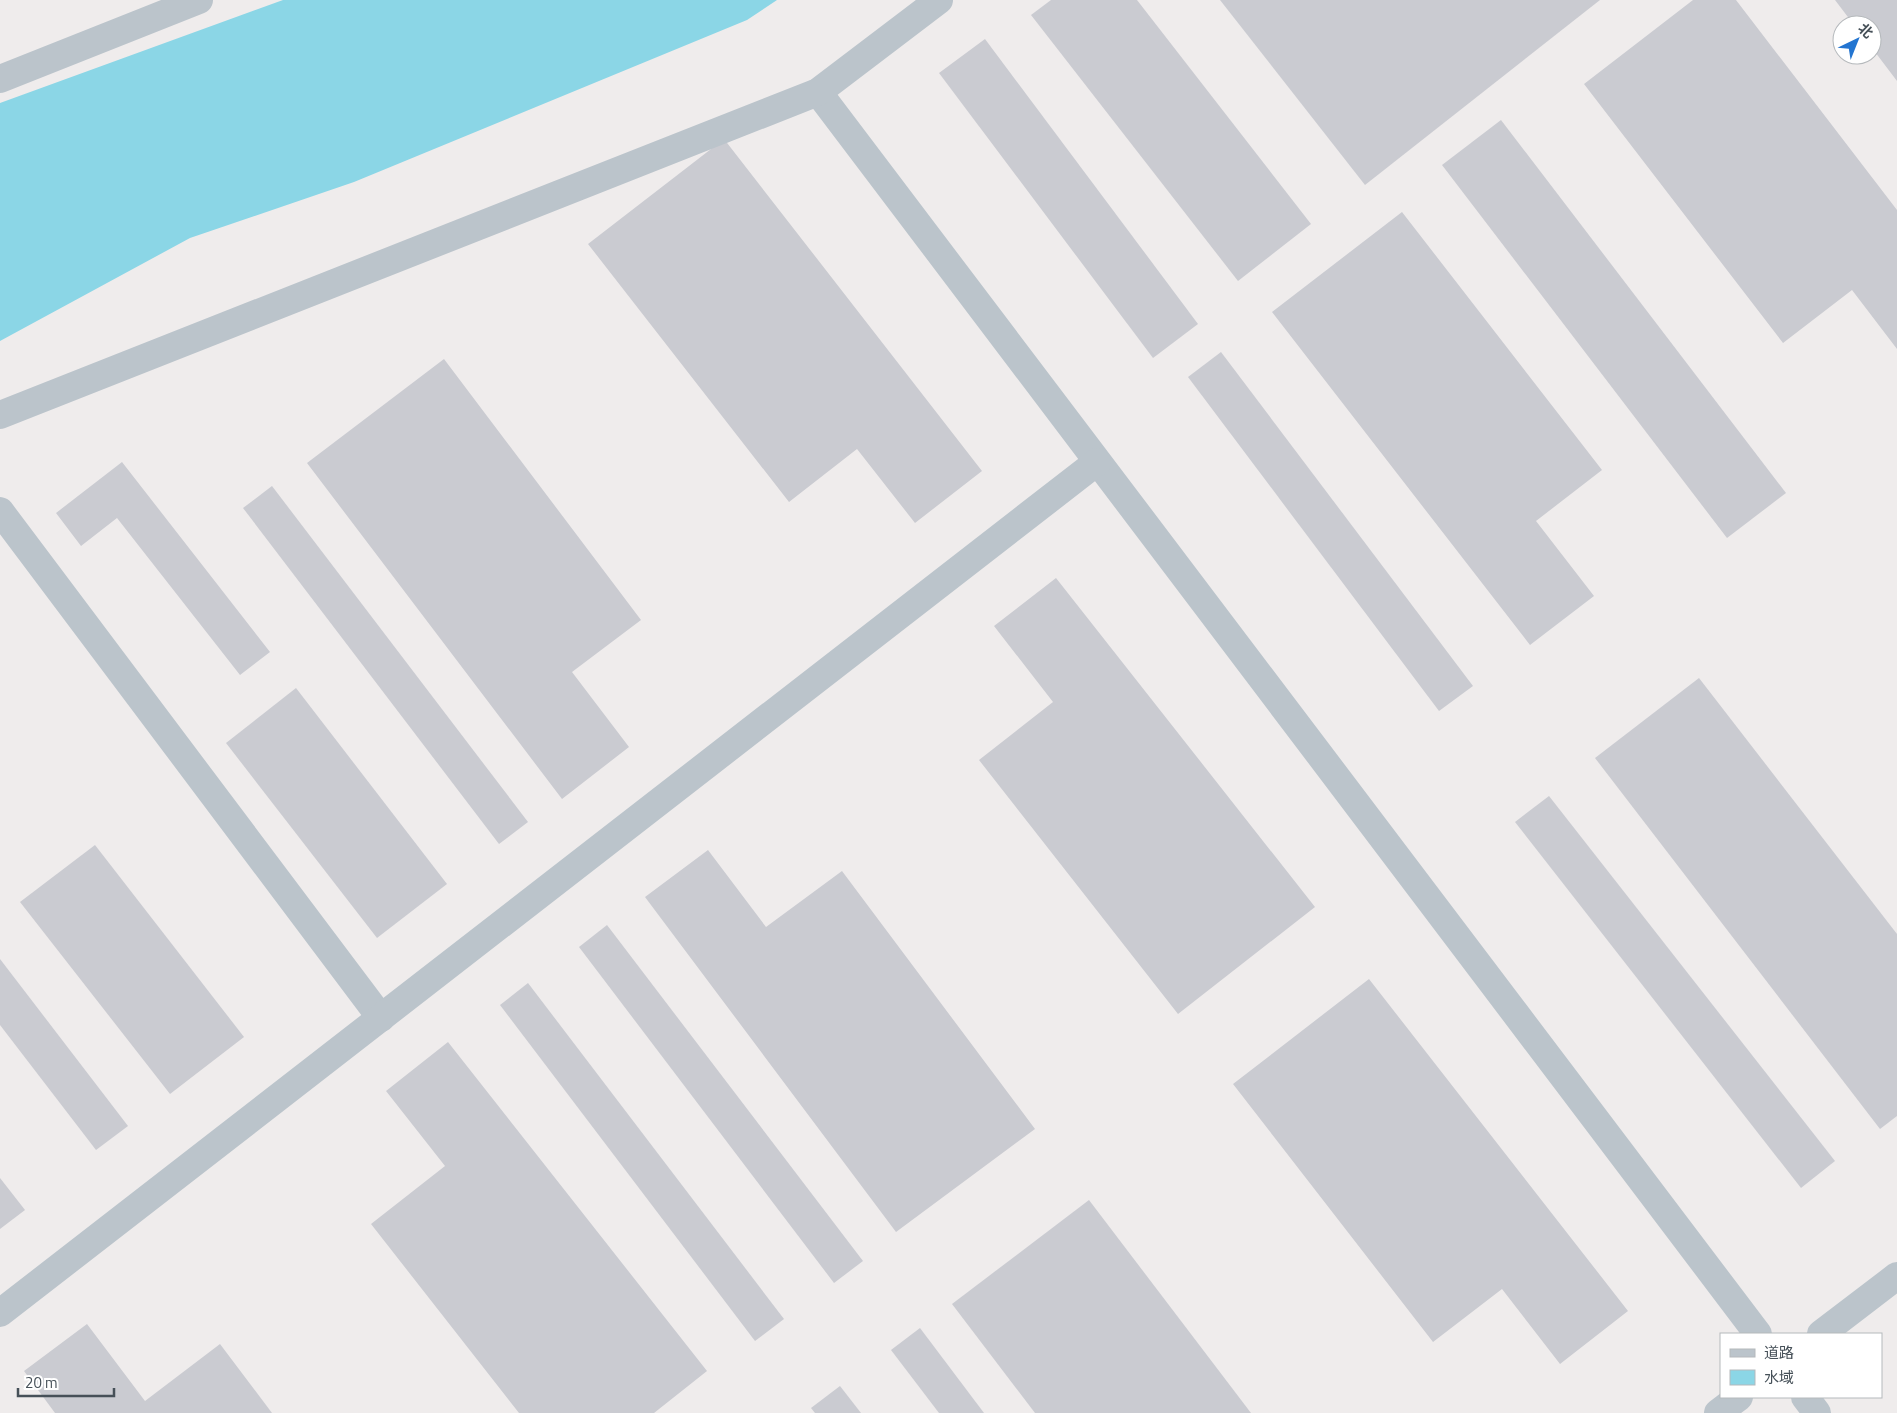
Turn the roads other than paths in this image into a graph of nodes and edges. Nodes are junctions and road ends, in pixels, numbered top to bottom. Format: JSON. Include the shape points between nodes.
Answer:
{"nodes":[{"id":1,"x":199,"y":0,"type":"edge"},
{"id":2,"x":939,"y":0,"type":"edge"},
{"id":3,"x":0,"y":80,"type":"edge"},
{"id":4,"x":818,"y":92,"type":"junction"},
{"id":5,"x":0,"y":415,"type":"edge"},
{"id":6,"x":1097,"y":462,"type":"junction"},
{"id":7,"x":0,"y":511,"type":"edge"},
{"id":8,"x":381,"y":1018,"type":"junction"},
{"id":9,"x":1897,"y":1276,"type":"edge"},
{"id":10,"x":0,"y":1313,"type":"edge"},
{"id":11,"x":1757,"y":1333,"type":"edge"},
{"id":12,"x":1822,"y":1333,"type":"edge"},
{"id":13,"x":1738,"y":1398,"type":"edge"},
{"id":14,"x":1806,"y":1398,"type":"edge"},
{"id":15,"x":1718,"y":1413,"type":"edge"},
{"id":16,"x":1817,"y":1413,"type":"edge"}],
"edges":[{"from":1,"to":3,"type":"street"},
{"from":2,"to":4,"type":"street"},
{"from":4,"to":5,"type":"street"},
{"from":4,"to":6,"type":"street"},
{"from":6,"to":8,"type":"street"},
{"from":6,"to":11,"type":"street"},
{"from":7,"to":8,"type":"street"},
{"from":8,"to":10,"type":"street"},
{"from":9,"to":12,"type":"street"},
{"from":13,"to":15,"type":"street"},
{"from":14,"to":16,"type":"street"}]}
